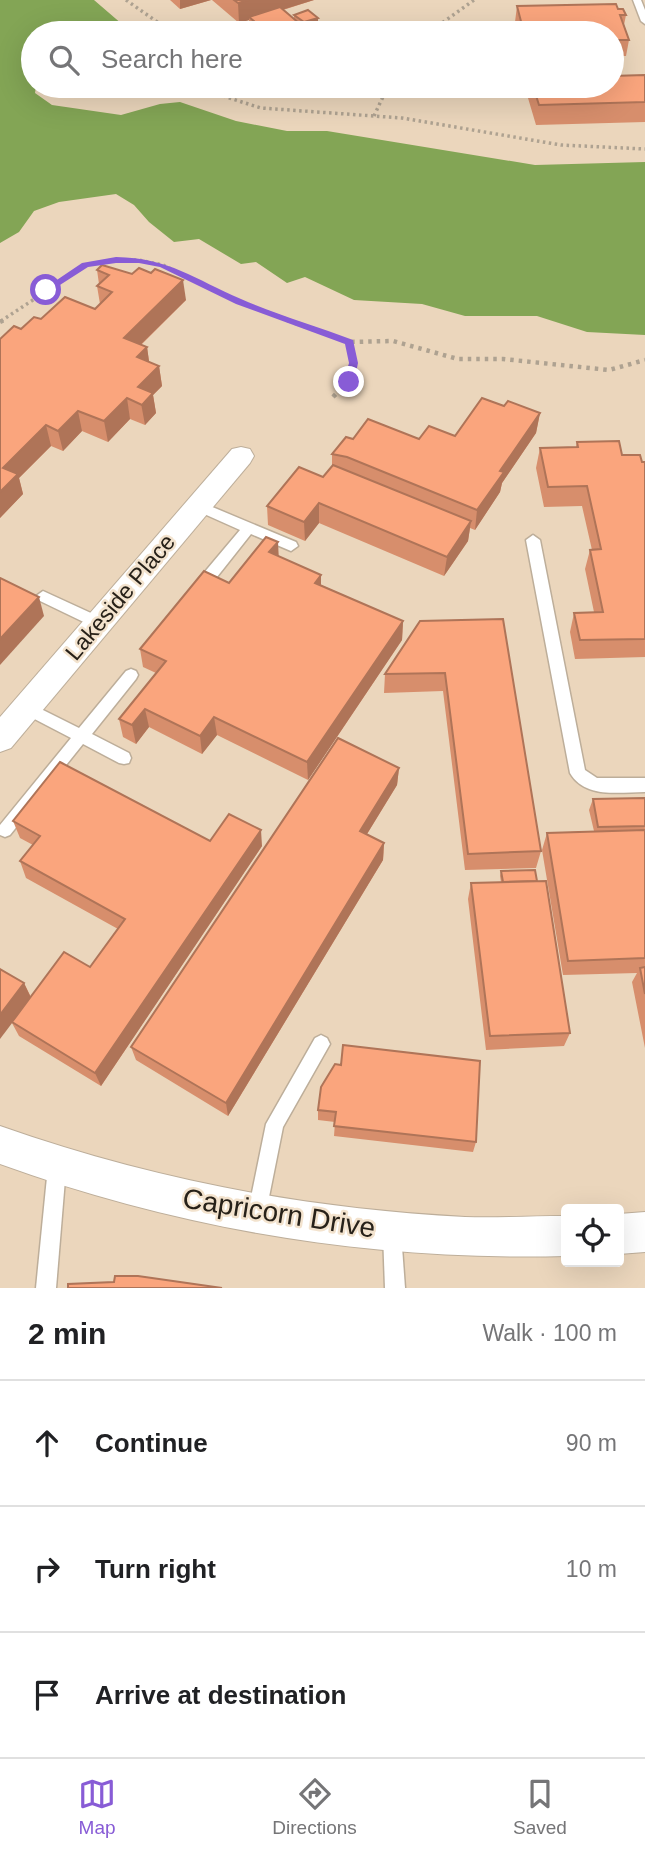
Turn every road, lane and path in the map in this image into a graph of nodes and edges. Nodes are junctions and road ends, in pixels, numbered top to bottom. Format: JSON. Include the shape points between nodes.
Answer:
{"nodes":[{"id":1,"x":126,"y":0,"type":"edge"},
{"id":2,"x":474,"y":0,"type":"edge"},
{"id":3,"x":637,"y":0,"type":"edge"},
{"id":4,"x":645,"y":20,"type":"edge"},
{"id":5,"x":156,"y":21,"type":"edge"},
{"id":6,"x":445,"y":21,"type":"edge"},
{"id":7,"x":229,"y":98,"type":"edge"},
{"id":8,"x":382,"y":98,"type":"edge"},
{"id":9,"x":374,"y":116,"type":"junction"},
{"id":10,"x":645,"y":149,"type":"edge"},
{"id":11,"x":0,"y":322,"type":"edge"},
{"id":12,"x":349,"y":342,"type":"junction"},
{"id":13,"x":645,"y":360,"type":"edge"},
{"id":14,"x":333,"y":397,"type":"dead end"},
{"id":15,"x":241,"y":456,"type":"dead end"},
{"id":16,"x":198,"y":506,"type":"junction"},
{"id":17,"x":249,"y":528,"type":"junction"},
{"id":18,"x":533,"y":540,"type":"dead end"},
{"id":19,"x":291,"y":546,"type":"dead end"},
{"id":20,"x":208,"y":578,"type":"edge"},
{"id":21,"x":43,"y":596,"type":"dead end"},
{"id":22,"x":99,"y":623,"type":"junction"},
{"id":23,"x":131,"y":676,"type":"dead end"},
{"id":24,"x":26,"y":708,"type":"junction"},
{"id":25,"x":81,"y":737,"type":"junction"},
{"id":26,"x":0,"y":739,"type":"edge"},
{"id":27,"x":124,"y":758,"type":"dead end"},
{"id":28,"x":645,"y":785,"type":"edge"},
{"id":29,"x":5,"y":830,"type":"dead end"},
{"id":30,"x":321,"y":1044,"type":"dead end"},
{"id":31,"x":0,"y":1145,"type":"edge"},
{"id":32,"x":57,"y":1167,"type":"junction"},
{"id":33,"x":256,"y":1213,"type":"junction"},
{"id":34,"x":392,"y":1231,"type":"junction"},
{"id":35,"x":645,"y":1233,"type":"edge"},
{"id":36,"x":624,"y":1234,"type":"edge"},
{"id":37,"x":561,"y":1236,"type":"edge"},
{"id":38,"x":47,"y":1288,"type":"edge"},
{"id":39,"x":395,"y":1288,"type":"edge"}],
"edges":[{"from":1,"to":5,"type":"path"},
{"from":2,"to":6,"type":"path"},
{"from":3,"to":4,"type":"lane"},
{"from":7,"to":9,"type":"path","via":[[261,108]]},
{"from":8,"to":9,"type":"path"},
{"from":9,"to":10,"type":"path","via":[[540,143]]},
{"from":11,"to":12,"type":"path","via":[[86,265],[139,260],[163,265],[239,302]]},
{"from":12,"to":13,"type":"path","via":[[393,341],[458,359],[576,368],[609,370]]},
{"from":12,"to":14,"type":"path","via":[[354,363],[349,382]]},
{"from":15,"to":16,"type":"street","name":"Lakeside Place"},
{"from":16,"to":17,"type":"lane"},
{"from":16,"to":22,"type":"street","name":"Lakeside Place"},
{"from":17,"to":19,"type":"lane"},
{"from":17,"to":20,"type":"lane"},
{"from":18,"to":28,"type":"lane","via":[[578,773],[594,785]]},
{"from":21,"to":22,"type":"lane"},
{"from":22,"to":24,"type":"street","name":"Lakeside Place"},
{"from":23,"to":25,"type":"lane"},
{"from":24,"to":25,"type":"lane"},
{"from":24,"to":26,"type":"street","name":"Lakeside Place"},
{"from":25,"to":27,"type":"lane"},
{"from":25,"to":29,"type":"lane"},
{"from":30,"to":33,"type":"lane","via":[[275,1124]]},
{"from":31,"to":32,"type":"street","name":"Capricorn Drive"},
{"from":32,"to":33,"type":"street","name":"Capricorn Drive"},
{"from":32,"to":38,"type":"lane"},
{"from":33,"to":34,"type":"street","name":"Capricorn Drive"},
{"from":34,"to":37,"type":"street","name":"Capricorn Drive","via":[[467,1237]]},
{"from":34,"to":39,"type":"lane"},
{"from":35,"to":36,"type":"street"}]}
